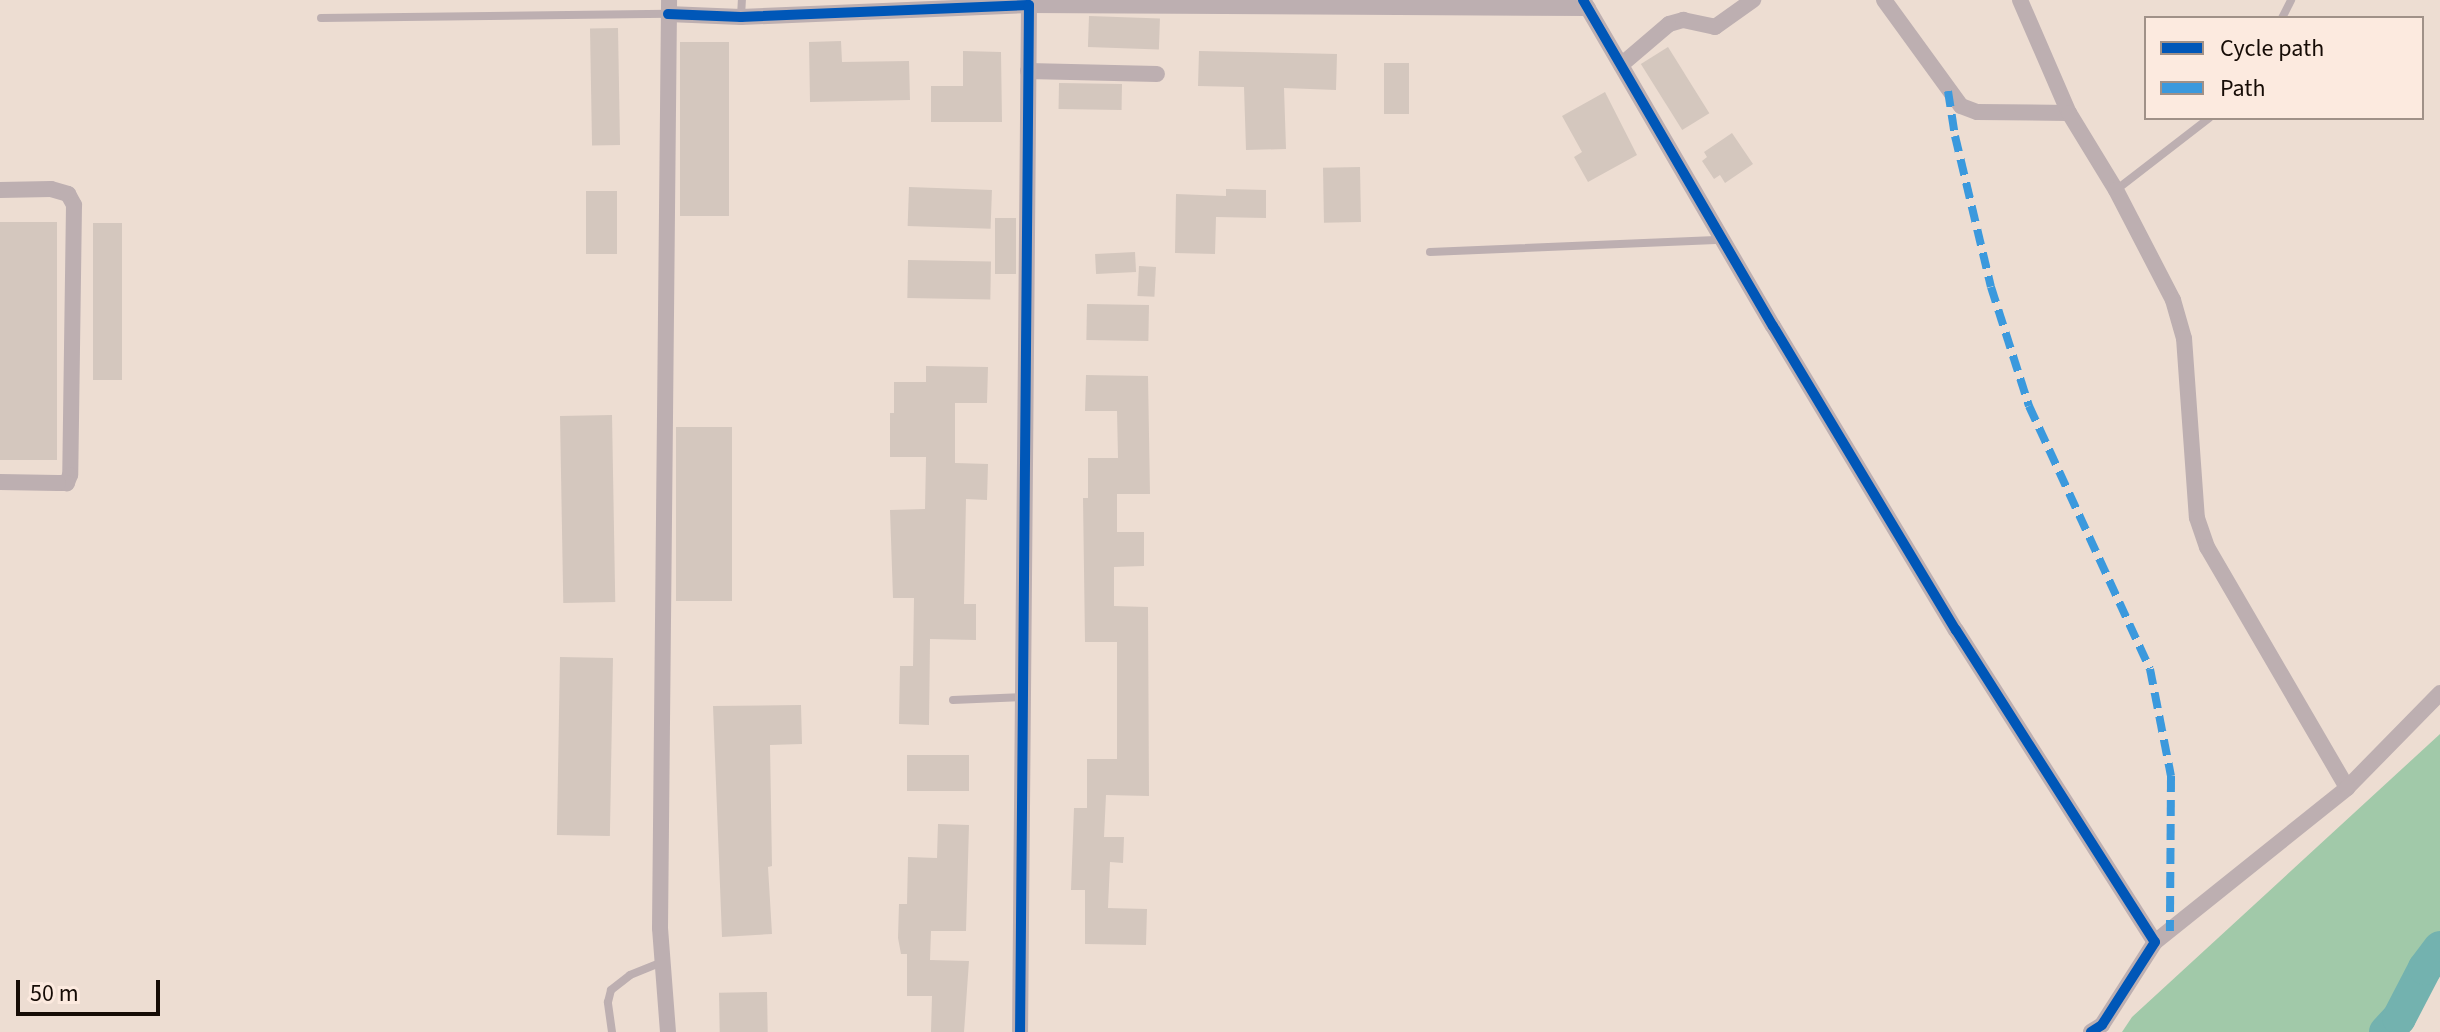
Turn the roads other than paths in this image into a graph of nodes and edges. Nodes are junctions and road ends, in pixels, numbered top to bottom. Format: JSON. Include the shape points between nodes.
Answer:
{"nodes":[{"id":1,"x":1753,"y":0,"type":"edge"},
{"id":2,"x":1884,"y":0,"type":"edge"},
{"id":3,"x":2020,"y":0,"type":"edge"},
{"id":4,"x":1130,"y":2,"type":"edge"},
{"id":5,"x":1029,"y":3,"type":"edge"},
{"id":6,"x":1585,"y":4,"type":"edge"},
{"id":7,"x":908,"y":5,"type":"edge"},
{"id":8,"x":668,"y":7,"type":"edge"},
{"id":9,"x":742,"y":9,"type":"edge"},
{"id":10,"x":321,"y":18,"type":"dead end"},
{"id":11,"x":1621,"y":65,"type":"junction"},
{"id":12,"x":1028,"y":71,"type":"junction"},
{"id":13,"x":1157,"y":74,"type":"dead end"},
{"id":14,"x":2069,"y":113,"type":"junction"},
{"id":15,"x":2206,"y":120,"type":"edge"},
{"id":16,"x":0,"y":190,"type":"edge"},
{"id":17,"x":2116,"y":190,"type":"junction"},
{"id":18,"x":1723,"y":240,"type":"junction"},
{"id":19,"x":1430,"y":252,"type":"dead end"},
{"id":20,"x":0,"y":482,"type":"edge"},
{"id":21,"x":2440,"y":693,"type":"edge"},
{"id":22,"x":1024,"y":697,"type":"junction"},
{"id":23,"x":953,"y":700,"type":"dead end"},
{"id":24,"x":2347,"y":788,"type":"junction"},
{"id":25,"x":2155,"y":942,"type":"junction"},
{"id":26,"x":663,"y":962,"type":"junction"},
{"id":27,"x":612,"y":1032,"type":"edge"},
{"id":28,"x":668,"y":1032,"type":"edge"},
{"id":29,"x":1020,"y":1032,"type":"edge"},
{"id":30,"x":2091,"y":1032,"type":"edge"}],
"edges":[{"from":1,"to":11,"type":"street","via":[[1715,27],[1683,20],[1669,24]]},
{"from":2,"to":14,"type":"street","via":[[1961,106],[1977,112]]},
{"from":3,"to":14,"type":"street"},
{"from":4,"to":5,"type":"street"},
{"from":4,"to":6,"type":"street"},
{"from":5,"to":7,"type":"street"},
{"from":5,"to":12,"type":"street"},
{"from":6,"to":11,"type":"street"},
{"from":7,"to":9,"type":"street"},
{"from":8,"to":9,"type":"street"},
{"from":8,"to":10,"type":"lane"},
{"from":8,"to":26,"type":"street"},
{"from":11,"to":18,"type":"street"},
{"from":12,"to":13,"type":"street"},
{"from":12,"to":22,"type":"street"},
{"from":14,"to":17,"type":"street"},
{"from":15,"to":17,"type":"lane"},
{"from":16,"to":20,"type":"street","via":[[51,189],[68,194],[74,205],[70,475],[67,483]]},
{"from":17,"to":24,"type":"street","via":[[2173,300],[2184,338],[2200,530]]},
{"from":18,"to":19,"type":"lane"},
{"from":18,"to":25,"type":"street","via":[[1956,630]]},
{"from":21,"to":24,"type":"street"},
{"from":22,"to":23,"type":"lane"},
{"from":22,"to":29,"type":"street"},
{"from":24,"to":25,"type":"street"},
{"from":25,"to":30,"type":"street","via":[[2102,1025]]},
{"from":26,"to":27,"type":"lane","via":[[630,975],[611,990]]},
{"from":26,"to":28,"type":"street"}]}
